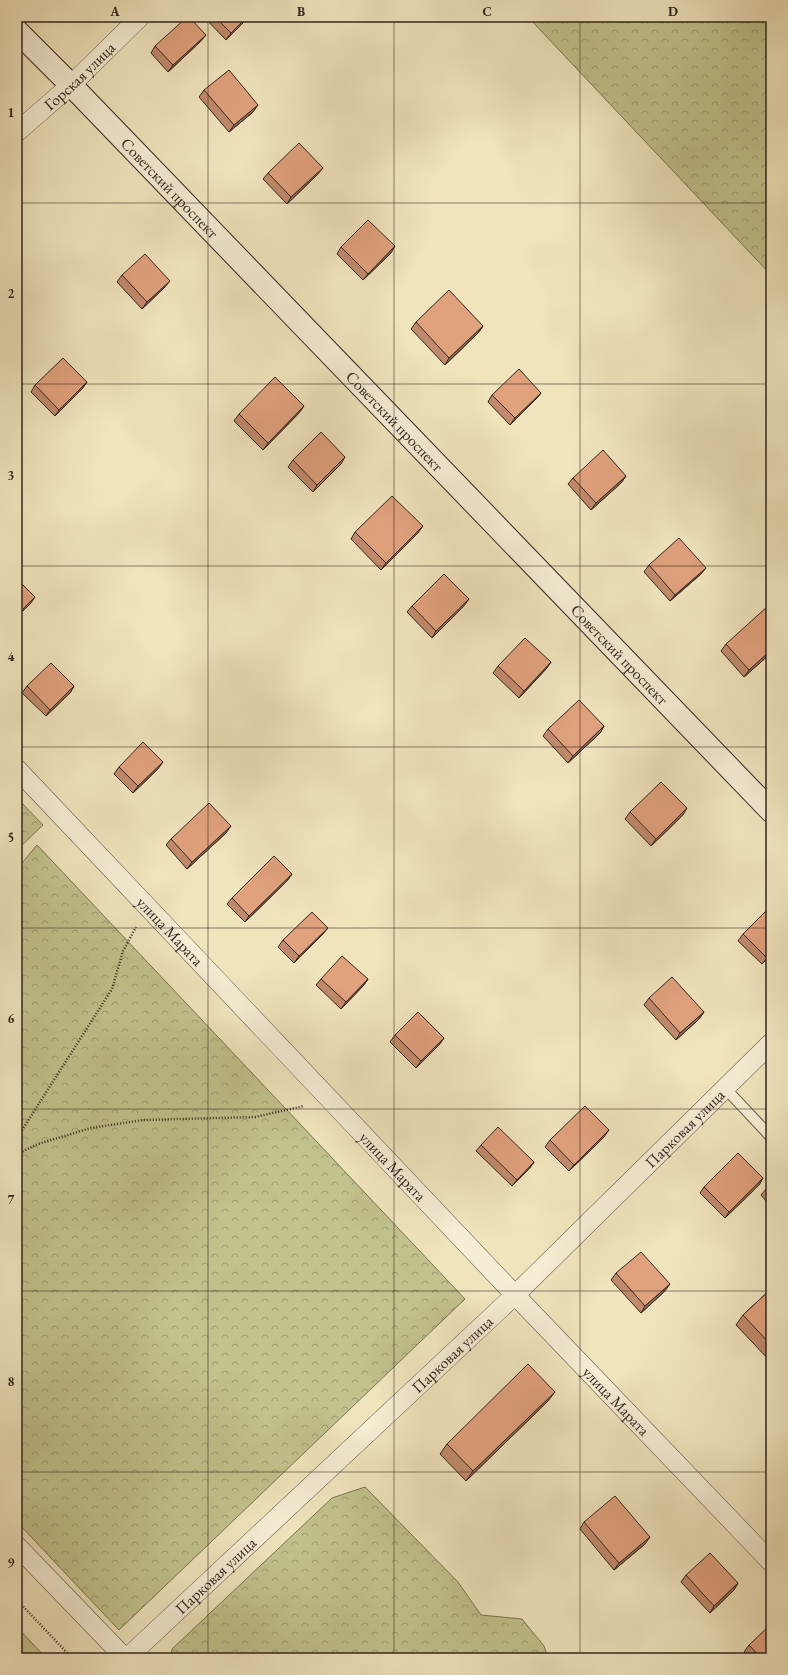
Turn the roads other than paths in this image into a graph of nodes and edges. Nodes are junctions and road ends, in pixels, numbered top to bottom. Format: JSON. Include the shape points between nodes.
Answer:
{"nodes":[{"id":1,"x":140,"y":17,"type":"edge"},
{"id":2,"x":17,"y":32,"type":"edge"},
{"id":3,"x":70,"y":85,"type":"junction"},
{"id":4,"x":17,"y":132,"type":"edge"},
{"id":5,"x":17,"y":769,"type":"edge"},
{"id":6,"x":771,"y":811,"type":"edge"},
{"id":7,"x":771,"y":1043,"type":"edge"},
{"id":8,"x":725,"y":1088,"type":"junction"},
{"id":9,"x":771,"y":1137,"type":"edge"},
{"id":10,"x":515,"y":1295,"type":"junction"},
{"id":11,"x":17,"y":1546,"type":"edge"},
{"id":12,"x":771,"y":1562,"type":"edge"},
{"id":13,"x":126,"y":1658,"type":"edge"}],
"edges":[{"from":1,"to":3,"type":"street","name":"Горская улица"},
{"from":2,"to":3,"type":"street","name":"Советский проспект"},
{"from":3,"to":4,"type":"street","name":"Горская улица"},
{"from":3,"to":6,"type":"street","name":"Советский проспект"},
{"from":5,"to":10,"type":"street","name":"улица Марата"},
{"from":7,"to":8,"type":"street","name":"Парковая улица"},
{"from":8,"to":9,"type":"lane"},
{"from":8,"to":10,"type":"street","name":"Парковая улица"},
{"from":10,"to":12,"type":"street","name":"улица Марата"},
{"from":10,"to":13,"type":"street","name":"Парковая улица"},
{"from":11,"to":13,"type":"street"}]}
